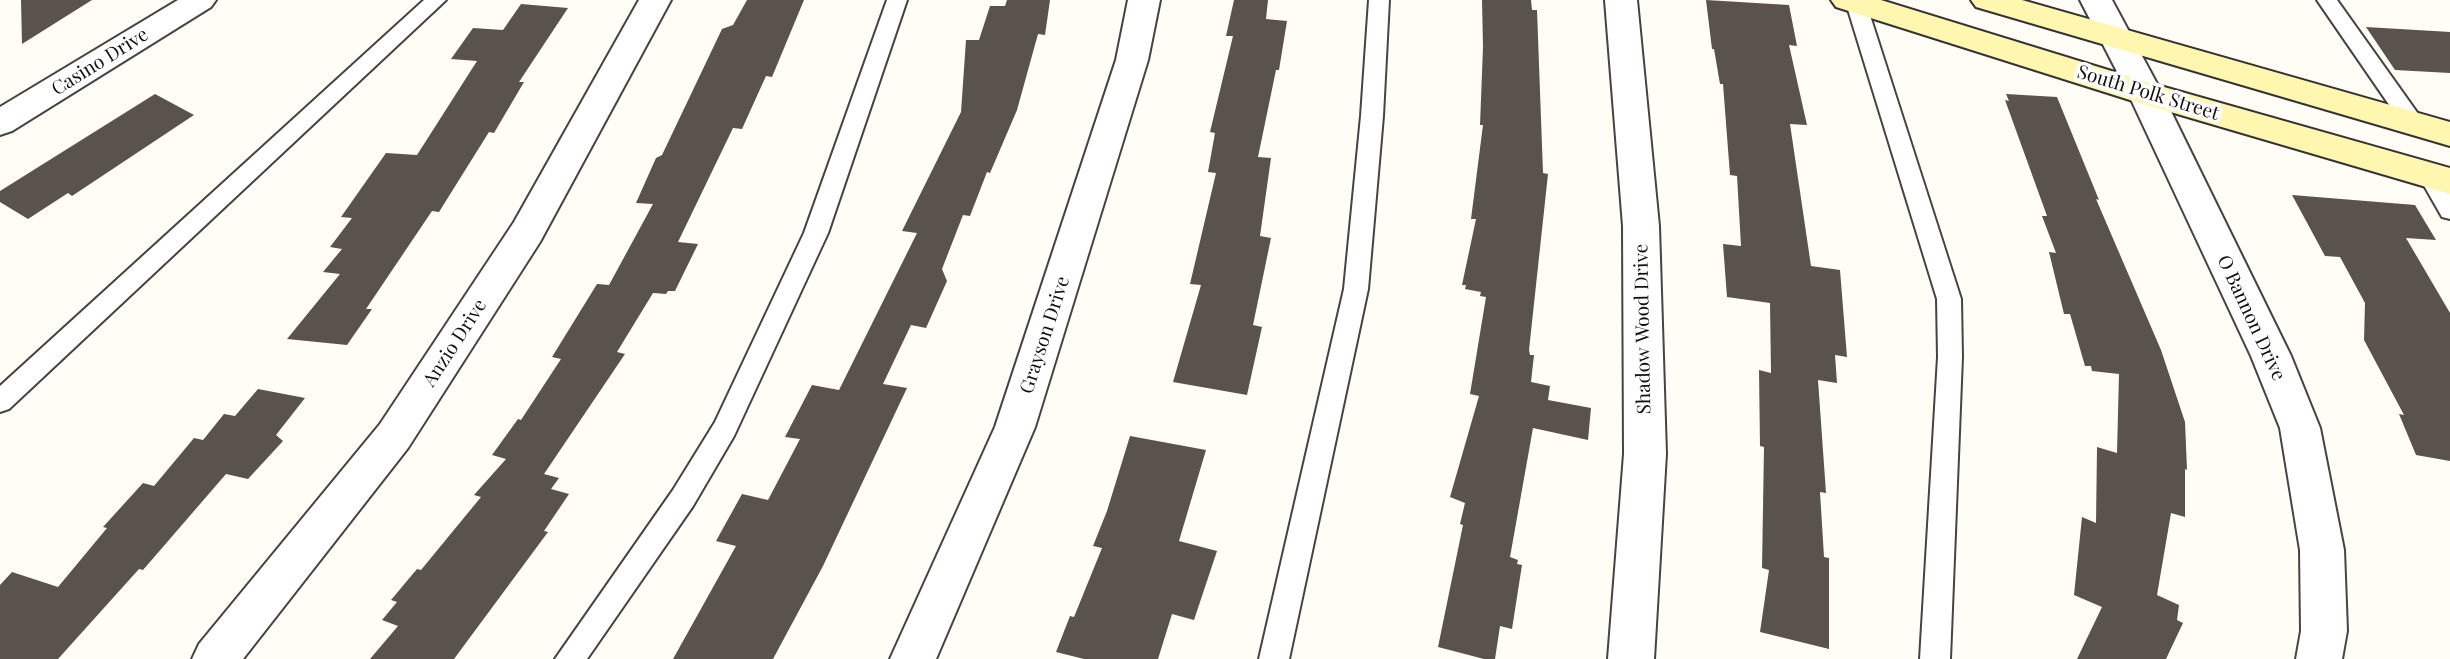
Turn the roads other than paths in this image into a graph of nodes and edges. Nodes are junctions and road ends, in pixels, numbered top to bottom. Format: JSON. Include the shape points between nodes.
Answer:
{"nodes":[{"id":1,"x":200,"y":0,"type":"edge"},
{"id":2,"x":436,"y":0,"type":"edge"},
{"id":3,"x":655,"y":0,"type":"edge"},
{"id":4,"x":897,"y":0,"type":"edge"},
{"id":5,"x":1144,"y":0,"type":"edge"},
{"id":6,"x":1379,"y":0,"type":"edge"},
{"id":7,"x":1620,"y":0,"type":"edge"},
{"id":8,"x":1987,"y":0,"type":"edge"},
{"id":9,"x":2096,"y":0,"type":"edge"},
{"id":10,"x":2327,"y":0,"type":"edge"},
{"id":11,"x":1851,"y":1,"type":"edge"},
{"id":12,"x":2116,"y":39,"type":"junction"},
{"id":13,"x":2145,"y":93,"type":"junction"},
{"id":14,"x":0,"y":123,"type":"edge"},
{"id":15,"x":2413,"y":123,"type":"junction"},
{"id":16,"x":2450,"y":134,"type":"edge"},
{"id":17,"x":2439,"y":178,"type":"edge"},
{"id":18,"x":2450,"y":211,"type":"edge"},
{"id":19,"x":0,"y":402,"type":"edge"},
{"id":20,"x":215,"y":659,"type":"edge"},
{"id":21,"x":570,"y":659,"type":"edge"},
{"id":22,"x":914,"y":659,"type":"edge"},
{"id":23,"x":1274,"y":659,"type":"edge"},
{"id":24,"x":1631,"y":659,"type":"edge"},
{"id":25,"x":1935,"y":659,"type":"edge"},
{"id":26,"x":2319,"y":659,"type":"edge"}],
"edges":[{"from":1,"to":14,"type":"street","name":"Casino Drive"},
{"from":2,"to":19,"type":"lane"},
{"from":3,"to":20,"type":"street","name":"Anzio Drive","via":[[527,232],[394,436]]},
{"from":4,"to":21,"type":"lane","via":[[816,233],[725,428],[683,498]]},
{"from":5,"to":22,"type":"street","name":"Grayson Drive","via":[[1132,60],[1015,427]]},
{"from":6,"to":23,"type":"lane","via":[[1356,289]]},
{"from":7,"to":24,"type":"street","name":"Shadow Wood Drive","via":[[1642,253],[1645,454]]},
{"from":8,"to":12,"type":"main road"},
{"from":9,"to":12,"type":"street","name":"O Bannon Drive"},
{"from":10,"to":15,"type":"lane"},
{"from":11,"to":13,"type":"main road","name":"South Polk Street"},
{"from":11,"to":25,"type":"lane","via":[[1949,299]]},
{"from":12,"to":13,"type":"street","name":"O Bannon Drive"},
{"from":12,"to":15,"type":"main road"},
{"from":13,"to":17,"type":"main road","name":"South Polk Street"},
{"from":13,"to":26,"type":"street","name":"O Bannon Drive","via":[[2271,356],[2300,429],[2322,550],[2324,631]]},
{"from":15,"to":16,"type":"main road"},
{"from":17,"to":18,"type":"lane"}]}
